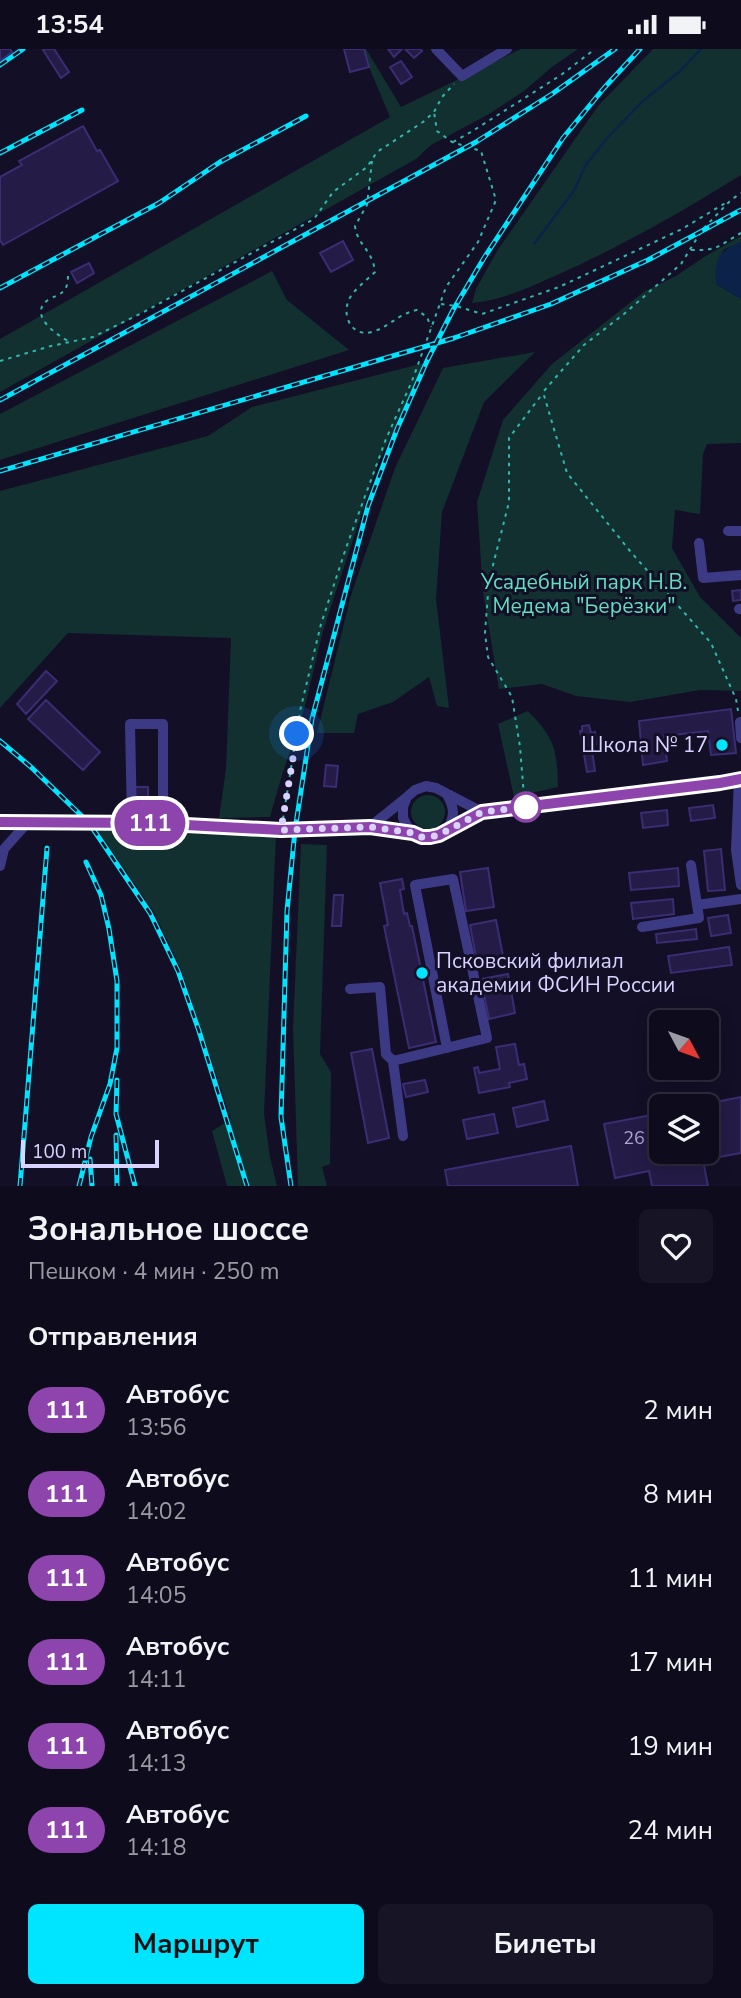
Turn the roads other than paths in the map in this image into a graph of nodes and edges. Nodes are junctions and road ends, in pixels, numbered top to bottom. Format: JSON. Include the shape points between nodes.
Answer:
{"nodes":[{"id":1,"x":436,"y":49,"type":"edge"},
{"id":2,"x":506,"y":49,"type":"edge"},
{"id":3,"x":728,"y":531,"type":"dead end"},
{"id":4,"x":741,"y":531,"type":"edge"},
{"id":5,"x":699,"y":544,"type":"dead end"},
{"id":6,"x":741,"y":575,"type":"edge"},
{"id":7,"x":740,"y":722,"type":"edge"},
{"id":8,"x":741,"y":738,"type":"edge"},
{"id":9,"x":740,"y":779,"type":"edge"},
{"id":10,"x":446,"y":793,"type":"junction"},
{"id":11,"x":407,"y":797,"type":"junction"},
{"id":12,"x":482,"y":812,"type":"junction"},
{"id":13,"x":0,"y":822,"type":"edge"},
{"id":14,"x":28,"y":822,"type":"junction"},
{"id":15,"x":132,"y":822,"type":"junction"},
{"id":16,"x":165,"y":823,"type":"junction"},
{"id":17,"x":370,"y":827,"type":"junction"},
{"id":18,"x":447,"y":829,"type":"junction"},
{"id":19,"x":413,"y":833,"type":"junction"},
{"id":20,"x":691,"y":865,"type":"dead end"},
{"id":21,"x":0,"y":866,"type":"edge"},
{"id":22,"x":741,"y":885,"type":"edge"},
{"id":23,"x":741,"y":899,"type":"edge"},
{"id":24,"x":697,"y":905,"type":"junction"},
{"id":25,"x":642,"y":926,"type":"dead end"},
{"id":26,"x":350,"y":989,"type":"dead end"},
{"id":27,"x":447,"y":1048,"type":"junction"},
{"id":28,"x":393,"y":1062,"type":"junction"},
{"id":29,"x":403,"y":1136,"type":"dead end"}],
"edges":[{"from":1,"to":2,"type":"street","via":[[462,76]]},
{"from":3,"to":4,"type":"street"},
{"from":5,"to":6,"type":"street","via":[[703,578]]},
{"from":7,"to":8,"type":"street"},
{"from":9,"to":12,"type":"street"},
{"from":9,"to":22,"type":"street","via":[[736,850]]},
{"from":10,"to":11,"type":"street","via":[[426,786]]},
{"from":10,"to":12,"type":"street"},
{"from":10,"to":18,"type":"street","via":[[454,813]]},
{"from":11,"to":17,"type":"street"},
{"from":11,"to":19,"type":"street","via":[[403,818]]},
{"from":12,"to":18,"type":"street"},
{"from":13,"to":14,"type":"street"},
{"from":14,"to":15,"type":"street"},
{"from":14,"to":21,"type":"street","via":[[4,849]]},
{"from":15,"to":16,"type":"street"},
{"from":15,"to":16,"type":"street","via":[[130,723],[163,724]]},
{"from":16,"to":17,"type":"street","via":[[281,830]]},
{"from":17,"to":19,"type":"street"},
{"from":18,"to":19,"type":"street","via":[[430,837]]},
{"from":20,"to":24,"type":"street"},
{"from":23,"to":24,"type":"street"},
{"from":24,"to":25,"type":"street","via":[[699,918]]},
{"from":26,"to":28,"type":"street","via":[[380,987],[386,1055]]},
{"from":27,"to":27,"type":"street","via":[[487,1038],[453,879],[415,885]]},
{"from":27,"to":28,"type":"street"},
{"from":28,"to":29,"type":"street"}]}
